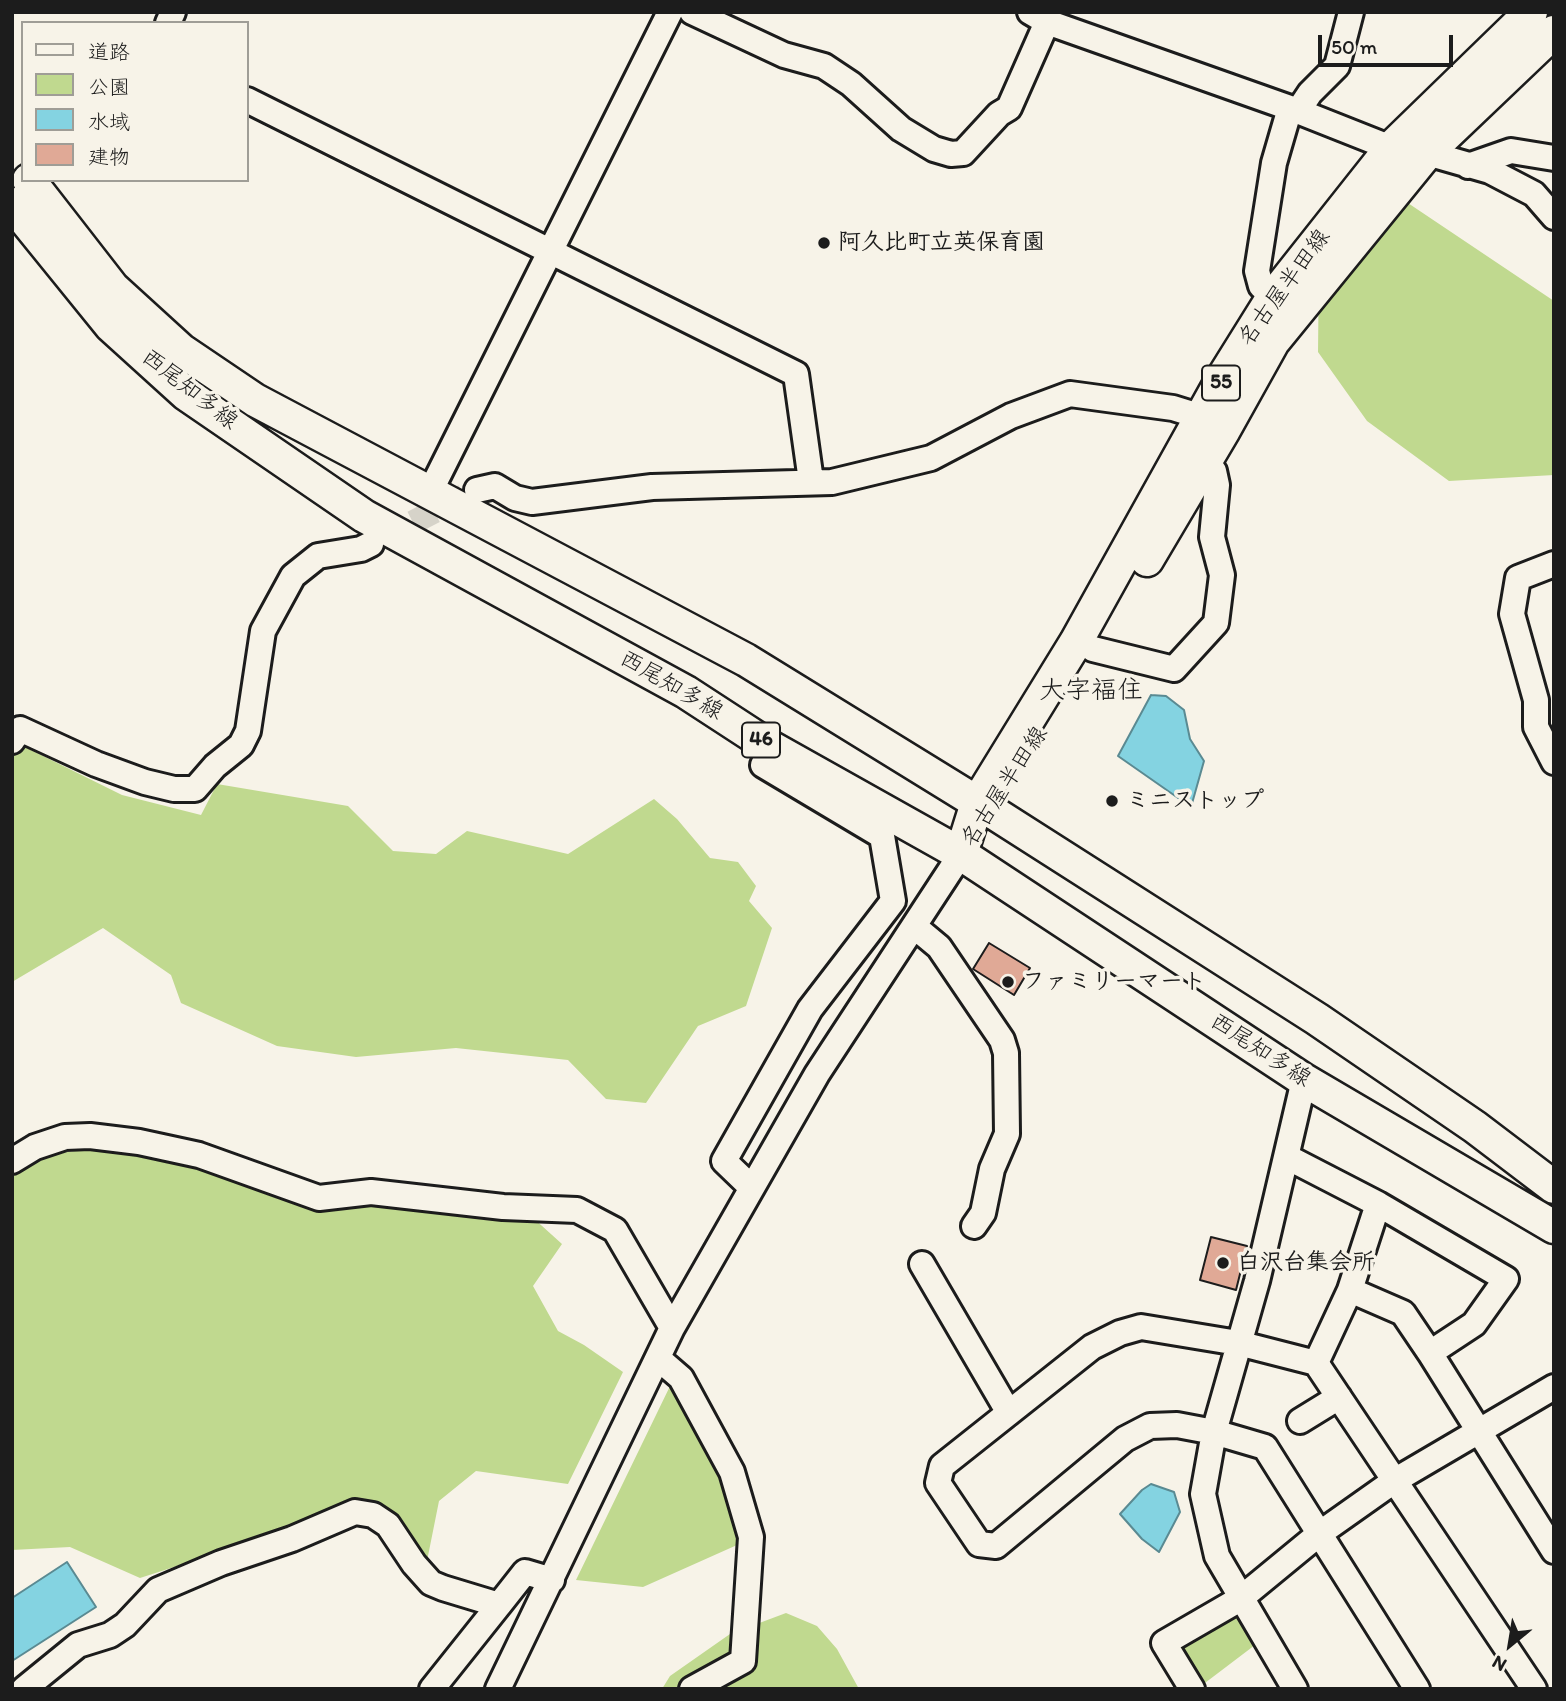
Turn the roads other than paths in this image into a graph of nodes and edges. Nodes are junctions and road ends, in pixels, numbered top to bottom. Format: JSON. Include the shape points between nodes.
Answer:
{"nodes":[{"id":1,"x":670,"y":12,"type":"edge"},
{"id":2,"x":691,"y":12,"type":"edge"},
{"id":3,"x":1351,"y":12,"type":"edge"},
{"id":4,"x":1531,"y":12,"type":"edge"},
{"id":5,"x":1038,"y":17,"type":"edge"},
{"id":6,"x":1554,"y":32,"type":"edge"},
{"id":7,"x":248,"y":101,"type":"edge"},
{"id":8,"x":1294,"y":109,"type":"junction"},
{"id":9,"x":1391,"y":148,"type":"junction"},
{"id":10,"x":1427,"y":153,"type":"junction"},
{"id":11,"x":1554,"y":158,"type":"edge"},
{"id":12,"x":1468,"y":166,"type":"junction"},
{"id":13,"x":31,"y":182,"type":"edge"},
{"id":14,"x":12,"y":204,"type":"edge"},
{"id":15,"x":1554,"y":217,"type":"edge"},
{"id":16,"x":550,"y":253,"type":"junction"},
{"id":17,"x":1273,"y":298,"type":"junction"},
{"id":18,"x":1202,"y":417,"type":"junction"},
{"id":19,"x":1206,"y":461,"type":"junction"},
{"id":20,"x":811,"y":481,"type":"junction"},
{"id":21,"x":477,"y":490,"type":"tunnel mouth"},
{"id":22,"x":430,"y":492,"type":"junction"},
{"id":23,"x":371,"y":544,"type":"tunnel mouth"},
{"id":24,"x":1554,"y":564,"type":"edge"},
{"id":25,"x":1093,"y":649,"type":"junction"},
{"id":26,"x":12,"y":741,"type":"edge"},
{"id":27,"x":772,"y":748,"type":"junction"},
{"id":28,"x":1554,"y":762,"type":"edge"},
{"id":29,"x":984,"y":807,"type":"junction"},
{"id":30,"x":961,"y":854,"type":"junction"},
{"id":31,"x":915,"y":928,"type":"junction"},
{"id":32,"x":1304,"y":1080,"type":"junction"},
{"id":33,"x":1287,"y":1157,"type":"junction"},
{"id":34,"x":12,"y":1161,"type":"edge"},
{"id":35,"x":752,"y":1188,"type":"junction"},
{"id":36,"x":1554,"y":1188,"type":"edge"},
{"id":37,"x":1378,"y":1204,"type":"junction"},
{"id":38,"x":974,"y":1226,"type":"dead end"},
{"id":39,"x":1554,"y":1227,"type":"edge"},
{"id":40,"x":922,"y":1264,"type":"dead end"},
{"id":41,"x":1350,"y":1290,"type":"junction"},
{"id":42,"x":672,"y":1328,"type":"junction"},
{"id":43,"x":1238,"y":1343,"type":"junction"},
{"id":44,"x":1430,"y":1353,"type":"junction"},
{"id":45,"x":659,"y":1359,"type":"junction"},
{"id":46,"x":1317,"y":1363,"type":"junction"},
{"id":47,"x":1554,"y":1387,"type":"edge"},
{"id":48,"x":1339,"y":1397,"type":"junction"},
{"id":49,"x":1009,"y":1413,"type":"junction"},
{"id":50,"x":1300,"y":1421,"type":"dead end"},
{"id":51,"x":1214,"y":1432,"type":"junction"},
{"id":52,"x":1480,"y":1432,"type":"junction"},
{"id":53,"x":1394,"y":1481,"type":"junction"},
{"id":54,"x":1319,"y":1534,"type":"junction"},
{"id":55,"x":1554,"y":1551,"type":"edge"},
{"id":56,"x":552,"y":1580,"type":"junction"},
{"id":57,"x":1240,"y":1599,"type":"junction"},
{"id":58,"x":499,"y":1605,"type":"junction"},
{"id":59,"x":24,"y":1689,"type":"edge"},
{"id":60,"x":432,"y":1689,"type":"edge"},
{"id":61,"x":498,"y":1689,"type":"edge"},
{"id":62,"x":692,"y":1689,"type":"edge"},
{"id":63,"x":1192,"y":1689,"type":"edge"},
{"id":64,"x":1295,"y":1689,"type":"edge"},
{"id":65,"x":1417,"y":1689,"type":"edge"},
{"id":66,"x":1534,"y":1689,"type":"edge"}],
"edges":[{"from":1,"to":16,"type":"street"},
{"from":2,"to":5,"type":"street","via":[[784,55],[824,66],[901,129],[950,154],[963,152],[1009,108],[1035,43]]},
{"from":3,"to":8,"type":"street","via":[[1337,66]]},
{"from":4,"to":9,"type":"main road","name":"名古屋半田線","number":"55"},
{"from":5,"to":8,"type":"street"},
{"from":6,"to":10,"type":"main road","name":"名古屋半田線","number":"55"},
{"from":7,"to":16,"type":"street"},
{"from":8,"to":9,"type":"street"},
{"from":8,"to":17,"type":"street","via":[[1274,163],[1257,271],[1261,286]]},
{"from":9,"to":10,"type":"street"},
{"from":9,"to":17,"type":"main road","name":"名古屋半田線","number":"55"},
{"from":10,"to":12,"type":"street"},
{"from":10,"to":19,"type":"main road","name":"名古屋半田線","number":"55","via":[[1273,342]]},
{"from":11,"to":12,"type":"street","via":[[1511,151]]},
{"from":12,"to":15,"type":"street","via":[[1490,171],[1534,194]]},
{"from":13,"to":22,"type":"main road","name":"西尾知多線","via":[[113,288],[181,350],[255,400]]},
{"from":14,"to":27,"type":"main road","name":"西尾知多線","number":"46","via":[[111,326],[186,394],[364,516],[686,692]]},
{"from":16,"to":20,"type":"street","via":[[796,374]]},
{"from":16,"to":22,"type":"street"},
{"from":17,"to":18,"type":"main road","name":"名古屋半田線","number":"55"},
{"from":18,"to":20,"type":"street","via":[[1173,408],[1070,394],[1011,416],[931,458],[862,477]]},
{"from":18,"to":29,"type":"main road","name":"名古屋半田線","number":"55"},
{"from":19,"to":25,"type":"main road","name":"名古屋半田線","number":"55"},
{"from":19,"to":25,"type":"street","via":[[1217,485],[1212,537],[1222,575],[1216,623],[1174,669]]},
{"from":20,"to":21,"type":"street","via":[[652,487],[532,502],[495,486]]},
{"from":22,"to":29,"type":"main road","name":"西尾知多線","via":[[746,660]]},
{"from":23,"to":26,"type":"street","via":[[318,556],[293,576],[263,631],[248,731],[241,745],[195,789],[145,782],[20,729]]},
{"from":24,"to":28,"type":"street","via":[[1518,578],[1512,614],[1536,700],[1536,727]]},
{"from":25,"to":29,"type":"main road","name":"名古屋半田線","number":"55"},
{"from":27,"to":30,"type":"main road","name":"西尾知多線","number":"46"},
{"from":27,"to":35,"type":"street","via":[[763,765],[881,836],[893,901],[810,1009],[724,1161]]},
{"from":29,"to":30,"type":"main road","name":"名古屋半田線","number":"55"},
{"from":29,"to":36,"type":"main road","name":"西尾知多線","via":[[1317,1019],[1475,1127]]},
{"from":30,"to":31,"type":"street"},
{"from":30,"to":32,"type":"main road","name":"西尾知多線","number":"46"},
{"from":31,"to":35,"type":"street","via":[[817,1074]]},
{"from":31,"to":38,"type":"street","via":[[939,947],[1002,1040],[1006,1054],[1007,1134],[992,1170],[983,1213]]},
{"from":32,"to":33,"type":"street"},
{"from":32,"to":39,"type":"main road","name":"西尾知多線","number":"46"},
{"from":33,"to":37,"type":"street"},
{"from":33,"to":43,"type":"street"},
{"from":34,"to":42,"type":"street","via":[[65,1137],[90,1136],[199,1155],[319,1198],[371,1192],[577,1210],[615,1230]]},
{"from":35,"to":42,"type":"street"},
{"from":37,"to":41,"type":"street"},
{"from":37,"to":44,"type":"street","via":[[1506,1279],[1474,1324]]},
{"from":40,"to":49,"type":"street"},
{"from":41,"to":44,"type":"street","via":[[1403,1313]]},
{"from":41,"to":46,"type":"street"},
{"from":42,"to":45,"type":"street"},
{"from":43,"to":46,"type":"street"},
{"from":43,"to":49,"type":"street","via":[[1141,1327],[1120,1333],[1092,1347]]},
{"from":43,"to":51,"type":"street"},
{"from":44,"to":52,"type":"street"},
{"from":45,"to":56,"type":"street"},
{"from":45,"to":62,"type":"street","via":[[681,1378],[733,1472],[751,1537],[743,1661]]},
{"from":46,"to":48,"type":"street"},
{"from":47,"to":52,"type":"street"},
{"from":48,"to":50,"type":"street"},
{"from":48,"to":53,"type":"street"},
{"from":49,"to":51,"type":"street","via":[[942,1466],[938,1483],[979,1544],[996,1546],[1136,1432],[1162,1424]]},
{"from":51,"to":54,"type":"street","via":[[1265,1447]]},
{"from":51,"to":57,"type":"street","via":[[1203,1494],[1217,1556]]},
{"from":52,"to":53,"type":"street"},
{"from":52,"to":55,"type":"street"},
{"from":53,"to":54,"type":"street"},
{"from":53,"to":66,"type":"street"},
{"from":54,"to":57,"type":"street"},
{"from":54,"to":65,"type":"street"},
{"from":56,"to":58,"type":"street","via":[[525,1572]]},
{"from":56,"to":61,"type":"street"},
{"from":57,"to":63,"type":"street","via":[[1164,1643]]},
{"from":57,"to":64,"type":"street"},
{"from":58,"to":59,"type":"street","via":[[432,1583],[388,1525],[355,1512],[158,1590],[125,1625],[78,1645]]},
{"from":58,"to":60,"type":"street"}]}
